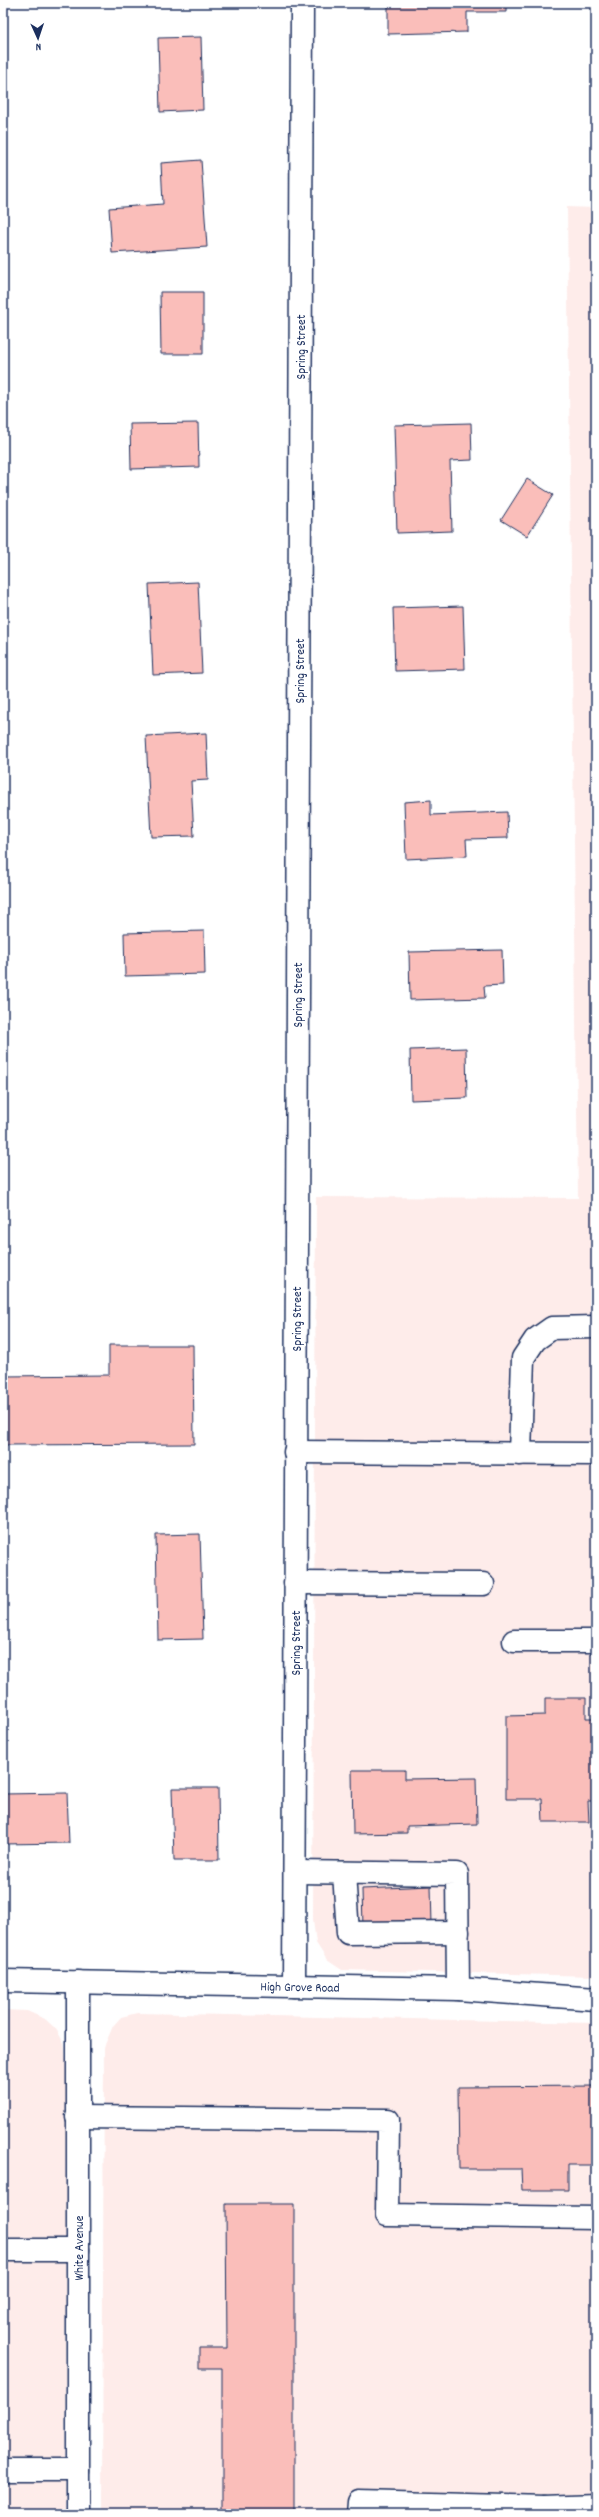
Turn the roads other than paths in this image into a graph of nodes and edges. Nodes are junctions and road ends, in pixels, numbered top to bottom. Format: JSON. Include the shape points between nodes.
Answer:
{"nodes":[{"id":1,"x":302,"y":3,"type":"edge"},
{"id":2,"x":596,"y":1327,"type":"edge"},
{"id":3,"x":295,"y":1452,"type":"junction"},
{"id":4,"x":520,"y":1454,"type":"junction"},
{"id":5,"x":596,"y":1454,"type":"edge"},
{"id":6,"x":295,"y":1583,"type":"junction"},
{"id":7,"x":484,"y":1584,"type":"dead end"},
{"id":8,"x":514,"y":1640,"type":"dead end"},
{"id":9,"x":596,"y":1641,"type":"edge"},
{"id":10,"x":295,"y":1872,"type":"junction"},
{"id":11,"x":344,"y":1873,"type":"junction"},
{"id":12,"x":458,"y":1932,"type":"junction"},
{"id":13,"x":3,"y":1981,"type":"edge"},
{"id":14,"x":78,"y":1982,"type":"junction"},
{"id":15,"x":294,"y":1986,"type":"junction"},
{"id":16,"x":458,"y":1989,"type":"junction"},
{"id":17,"x":596,"y":1999,"type":"edge"},
{"id":18,"x":77,"y":2117,"type":"junction"},
{"id":19,"x":596,"y":2218,"type":"edge"},
{"id":20,"x":3,"y":2250,"type":"edge"},
{"id":21,"x":78,"y":2250,"type":"junction"},
{"id":22,"x":3,"y":2470,"type":"edge"},
{"id":23,"x":78,"y":2470,"type":"junction"},
{"id":24,"x":596,"y":2505,"type":"edge"},
{"id":25,"x":545,"y":2511,"type":"edge"},
{"id":26,"x":78,"y":2514,"type":"edge"},
{"id":27,"x":358,"y":2514,"type":"edge"}],
"edges":[{"from":1,"to":3,"type":"street","name":"Spring Street"},
{"from":2,"to":4,"type":"street","via":[[552,1328],[535,1340],[522,1358]]},
{"from":3,"to":4,"type":"street"},
{"from":3,"to":6,"type":"street","name":"Spring Street"},
{"from":4,"to":5,"type":"street"},
{"from":6,"to":7,"type":"street"},
{"from":6,"to":10,"type":"street","name":"Spring Street"},
{"from":8,"to":9,"type":"street"},
{"from":10,"to":11,"type":"street"},
{"from":10,"to":15,"type":"street","name":"Spring Street"},
{"from":11,"to":12,"type":"street","via":[[348,1933]]},
{"from":11,"to":12,"type":"street","via":[[457,1874]]},
{"from":12,"to":16,"type":"street"},
{"from":13,"to":14,"type":"street","name":"High Grove Road"},
{"from":14,"to":15,"type":"street","name":"High Grove Road"},
{"from":14,"to":18,"type":"street","name":"White Avenue"},
{"from":15,"to":16,"type":"street","name":"High Grove Road"},
{"from":16,"to":17,"type":"street","name":"High Grove Road"},
{"from":18,"to":19,"type":"street","via":[[388,2120],[387,2215]]},
{"from":18,"to":21,"type":"street","name":"White Avenue"},
{"from":20,"to":21,"type":"street"},
{"from":21,"to":23,"type":"street","name":"White Avenue"},
{"from":22,"to":23,"type":"street"},
{"from":23,"to":26,"type":"street","name":"White Avenue"},
{"from":24,"to":25,"type":"street"},
{"from":25,"to":27,"type":"street","via":[[359,2502]]}]}
